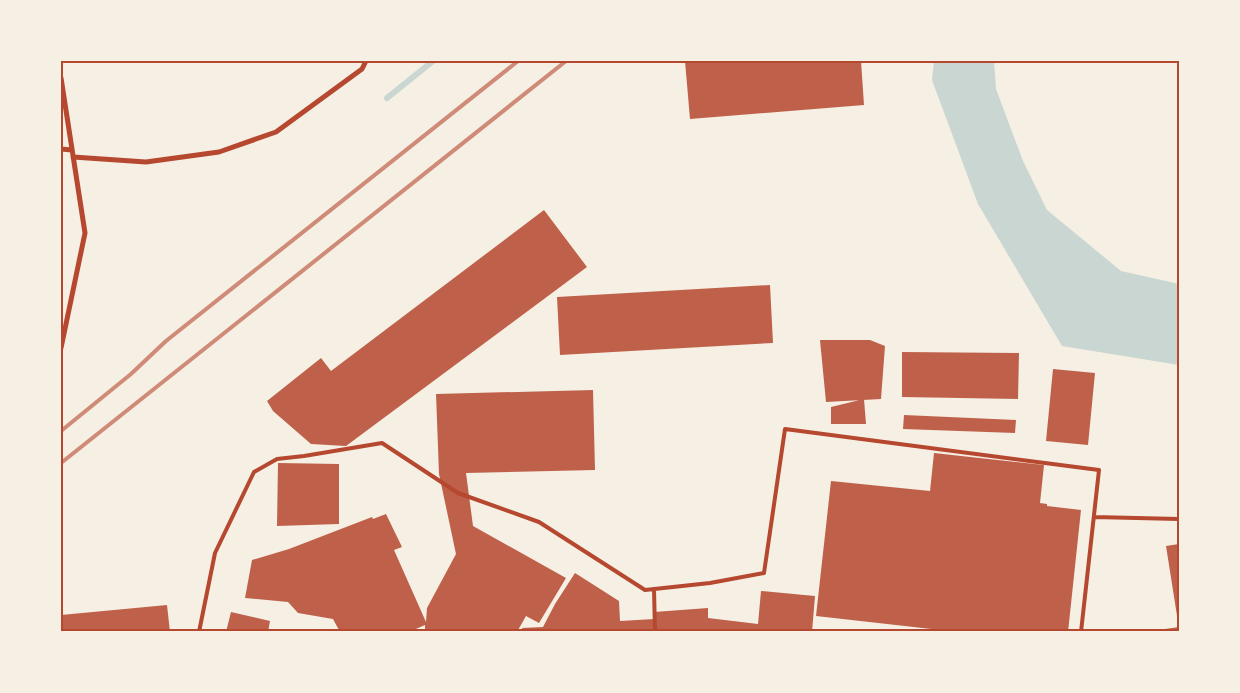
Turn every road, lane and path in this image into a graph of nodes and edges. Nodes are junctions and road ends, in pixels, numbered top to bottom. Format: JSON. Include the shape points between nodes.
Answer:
{"nodes":[{"id":1,"x":366,"y":61,"type":"edge"},
{"id":2,"x":61,"y":78,"type":"edge"},
{"id":3,"x":61,"y":149,"type":"edge"},
{"id":4,"x":72,"y":150,"type":"junction"},
{"id":5,"x":73,"y":157,"type":"junction"},
{"id":6,"x":61,"y":348,"type":"edge"},
{"id":7,"x":1094,"y":517,"type":"junction"},
{"id":8,"x":1179,"y":519,"type":"edge"},
{"id":9,"x":654,"y":589,"type":"junction"},
{"id":10,"x":199,"y":632,"type":"edge"},
{"id":11,"x":655,"y":632,"type":"edge"},
{"id":12,"x":1081,"y":632,"type":"edge"}],
"edges":[{"from":1,"to":5,"type":"street","via":[[362,69],[276,132],[219,152],[146,162]]},
{"from":2,"to":4,"type":"street"},
{"from":3,"to":4,"type":"street"},
{"from":4,"to":5,"type":"street"},
{"from":5,"to":6,"type":"street","via":[[85,233]]},
{"from":7,"to":8,"type":"lane"},
{"from":7,"to":9,"type":"lane","via":[[1099,470],[785,429],[764,573]]},
{"from":7,"to":12,"type":"lane"},
{"from":9,"to":10,"type":"lane","via":[[646,590],[539,522],[458,493],[382,444],[277,459],[254,472],[215,553]]},
{"from":9,"to":11,"type":"lane"}]}
